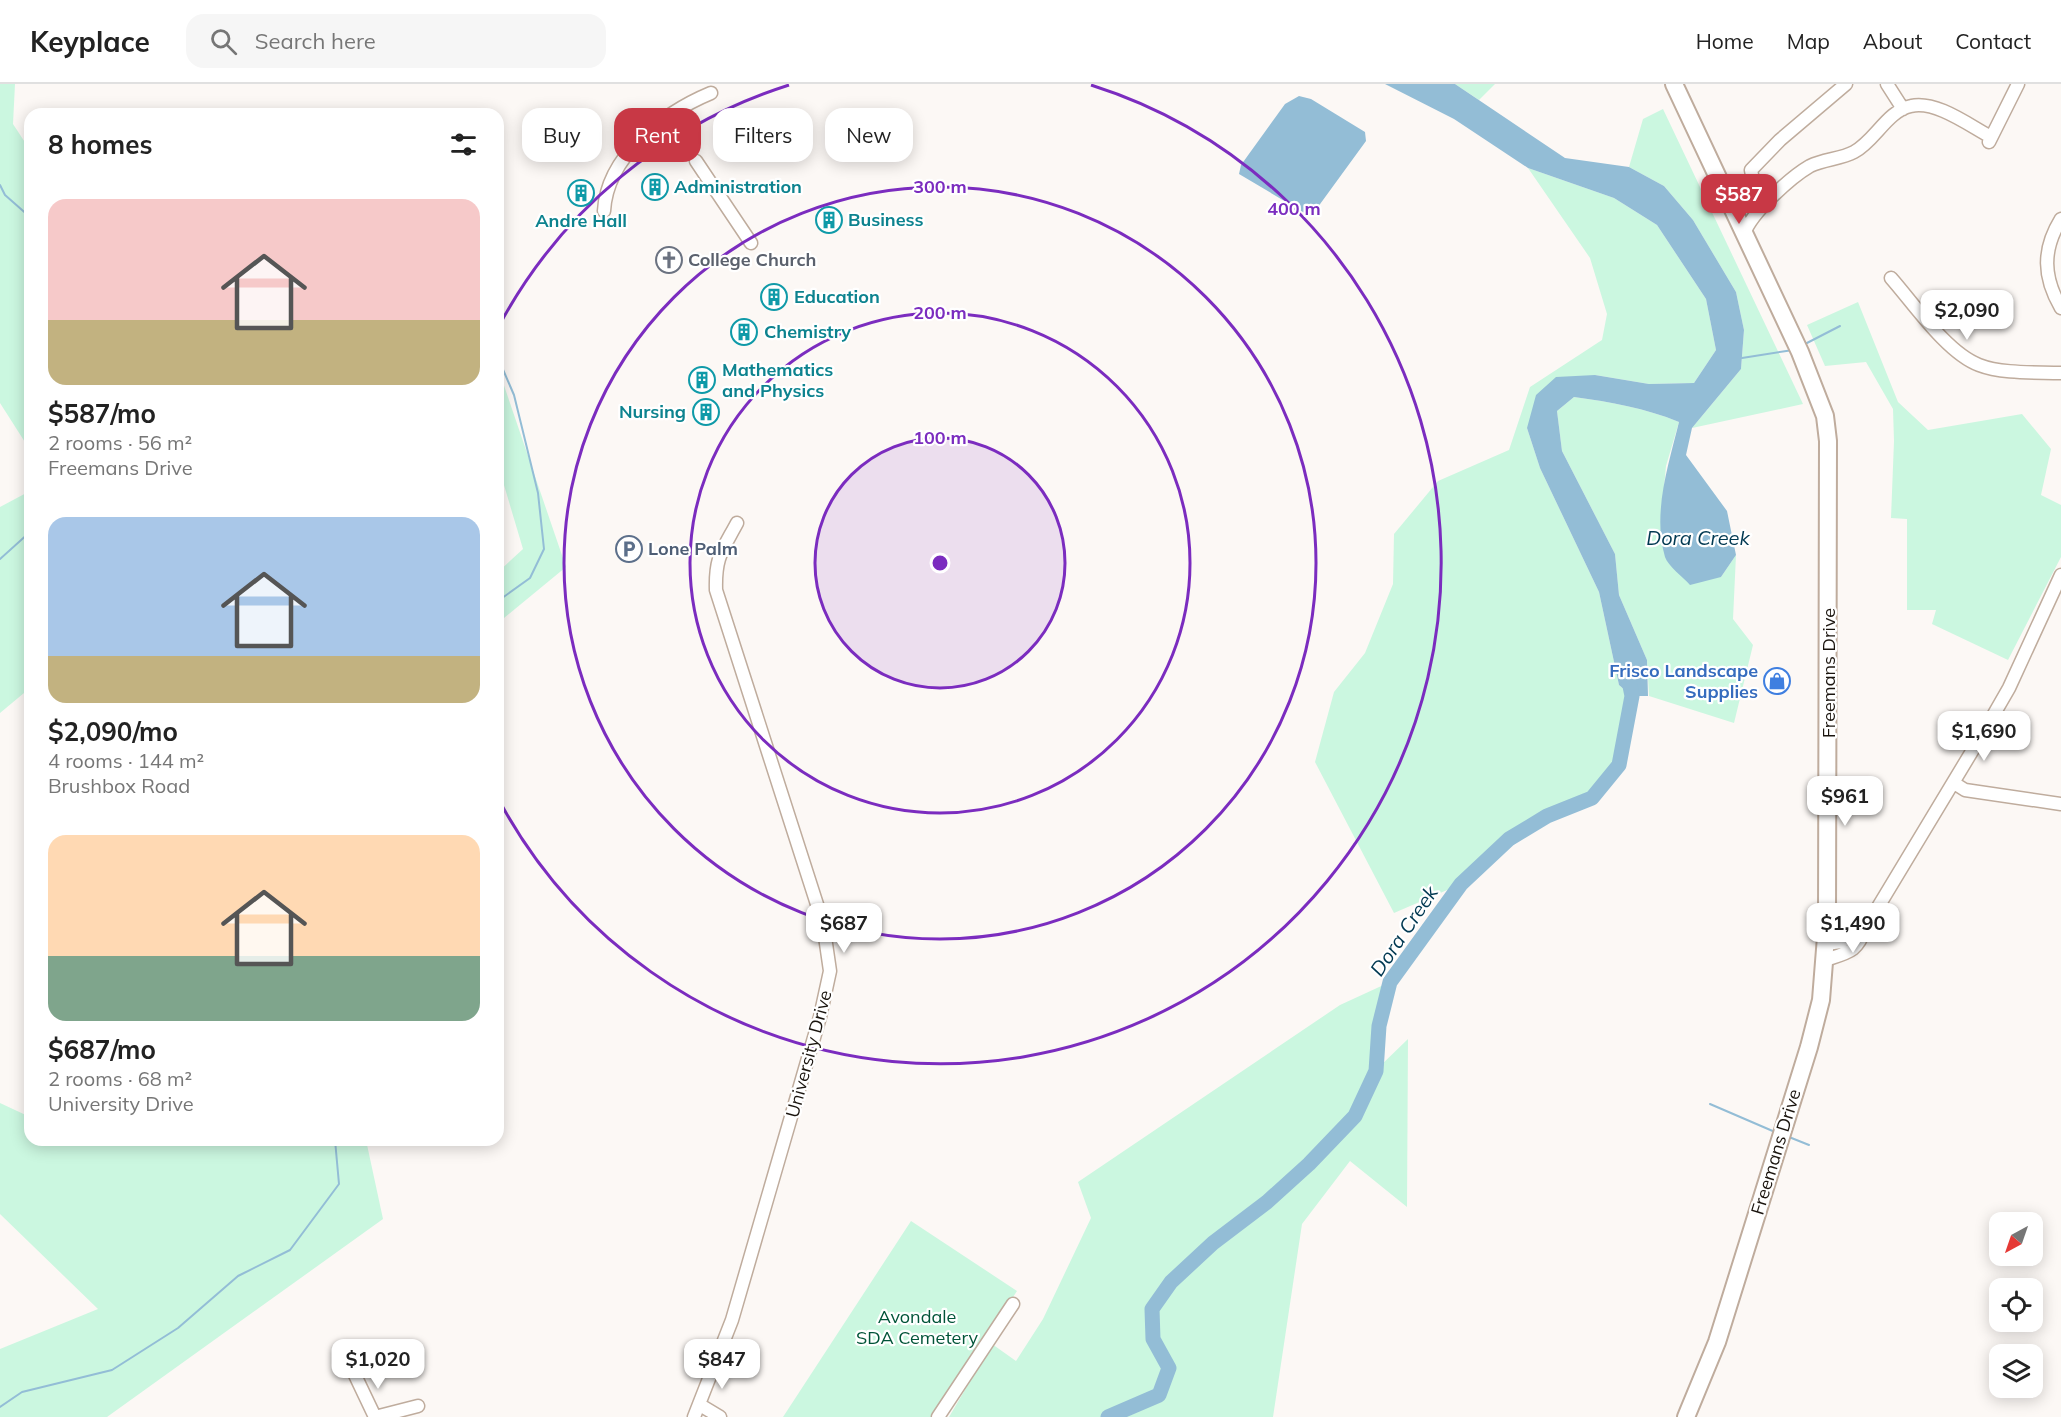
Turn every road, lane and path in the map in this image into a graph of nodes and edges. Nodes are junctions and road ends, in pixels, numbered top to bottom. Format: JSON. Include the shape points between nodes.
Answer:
{"nodes":[{"id":1,"x":1674,"y":84,"type":"edge"},
{"id":2,"x":1846,"y":84,"type":"edge"},
{"id":3,"x":1887,"y":84,"type":"edge"},
{"id":4,"x":2018,"y":84,"type":"edge"},
{"id":5,"x":711,"y":93,"type":"dead end"},
{"id":6,"x":680,"y":108,"type":"edge"},
{"id":7,"x":1903,"y":109,"type":"junction"},
{"id":8,"x":619,"y":162,"type":"edge"},
{"id":9,"x":697,"y":162,"type":"edge"},
{"id":10,"x":1771,"y":198,"type":"junction"},
{"id":11,"x":1729,"y":203,"type":"junction"},
{"id":12,"x":604,"y":211,"type":"dead end"},
{"id":13,"x":1756,"y":211,"type":"junction"},
{"id":14,"x":2061,"y":219,"type":"edge"},
{"id":15,"x":1744,"y":234,"type":"junction"},
{"id":16,"x":751,"y":243,"type":"dead end"},
{"id":17,"x":1891,"y":278,"type":"dead end"},
{"id":18,"x":2061,"y":308,"type":"edge"},
{"id":19,"x":2061,"y":373,"type":"edge"},
{"id":20,"x":736,"y":523,"type":"dead end"},
{"id":21,"x":2061,"y":576,"type":"edge"},
{"id":22,"x":1954,"y":783,"type":"junction"},
{"id":23,"x":2061,"y":804,"type":"edge"},
{"id":24,"x":1826,"y":952,"type":"junction"},
{"id":25,"x":1013,"y":1304,"type":"dead end"},
{"id":26,"x":355,"y":1375,"type":"dead end"},
{"id":27,"x":700,"y":1405,"type":"junction"},
{"id":28,"x":418,"y":1406,"type":"dead end"},
{"id":29,"x":375,"y":1417,"type":"edge"},
{"id":30,"x":694,"y":1417,"type":"edge"},
{"id":31,"x":720,"y":1417,"type":"edge"},
{"id":32,"x":938,"y":1417,"type":"edge"},
{"id":33,"x":1686,"y":1417,"type":"edge"}],
"edges":[{"from":1,"to":11,"type":"main road","name":"Freemans Drive"},
{"from":2,"to":10,"type":"street","via":[[1751,170],[1753,180]]},
{"from":3,"to":7,"type":"street"},
{"from":4,"to":7,"type":"street","via":[[1990,140],[1934,108],[1912,105]]},
{"from":5,"to":6,"type":"street"},
{"from":7,"to":10,"type":"street","via":[[1855,152],[1810,166]]},
{"from":8,"to":12,"type":"street","via":[[605,191]]},
{"from":9,"to":16,"type":"street"},
{"from":10,"to":13,"type":"street"},
{"from":11,"to":13,"type":"street","via":[[1747,212]]},
{"from":11,"to":15,"type":"main road","name":"Freemans Drive"},
{"from":13,"to":15,"type":"street"},
{"from":14,"to":18,"type":"street","via":[[2051,235],[2046,266]]},
{"from":15,"to":24,"type":"main road","name":"Freemans Drive","via":[[1800,352],[1827,429]]},
{"from":17,"to":19,"type":"street","via":[[1952,347],[1970,361],[1991,368]]},
{"from":20,"to":27,"type":"street","name":"University Drive","via":[[720,550],[716,590],[823,923],[830,971],[795,1108],[732,1320]]},
{"from":21,"to":22,"type":"street","via":[[2008,688]]},
{"from":22,"to":23,"type":"street","via":[[1965,790]]},
{"from":22,"to":24,"type":"street","via":[[1858,946],[1850,952]]},
{"from":24,"to":33,"type":"main road","name":"Freemans Drive","via":[[1821,1000],[1809,1047],[1717,1342]]},
{"from":25,"to":32,"type":"street"},
{"from":26,"to":29,"type":"street"},
{"from":27,"to":30,"type":"street","name":"University Drive"},
{"from":27,"to":31,"type":"street"},
{"from":28,"to":29,"type":"street"}]}
